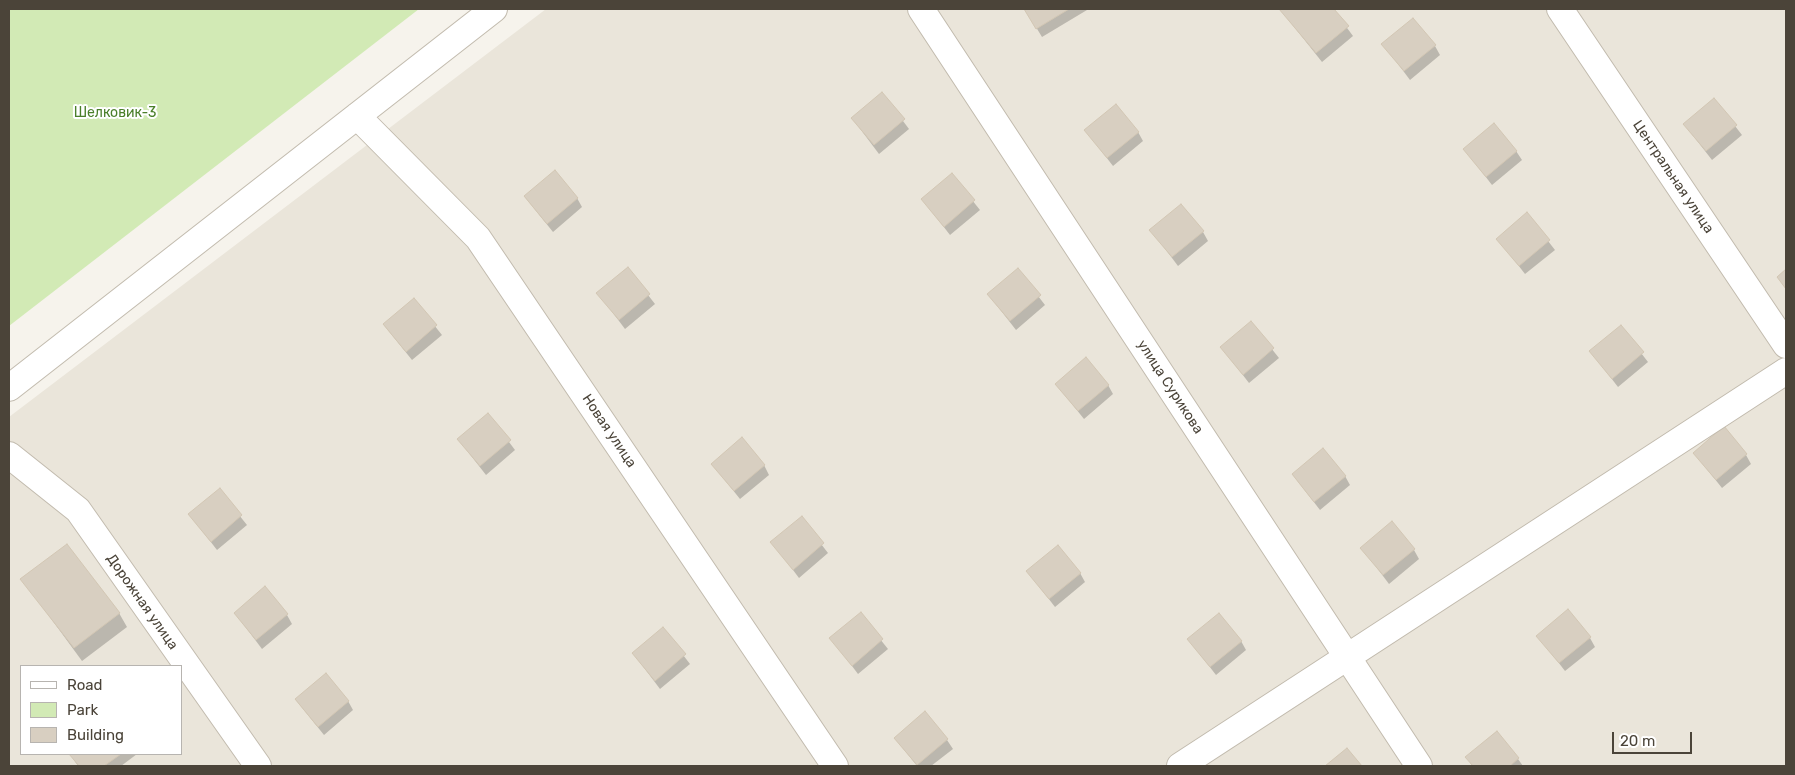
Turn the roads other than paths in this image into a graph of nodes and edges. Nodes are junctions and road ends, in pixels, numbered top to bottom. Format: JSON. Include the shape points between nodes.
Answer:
{"nodes":[{"id":1,"x":494,"y":9,"type":"edge"},
{"id":2,"x":922,"y":9,"type":"edge"},
{"id":3,"x":1560,"y":9,"type":"edge"},
{"id":4,"x":357,"y":116,"type":"junction"},
{"id":5,"x":1786,"y":345,"type":"edge"},
{"id":6,"x":1786,"y":371,"type":"edge"},
{"id":7,"x":9,"y":388,"type":"edge"},
{"id":8,"x":9,"y":454,"type":"edge"},
{"id":9,"x":1347,"y":657,"type":"junction"},
{"id":10,"x":258,"y":766,"type":"edge"},
{"id":11,"x":835,"y":766,"type":"edge"},
{"id":12,"x":1180,"y":766,"type":"edge"},
{"id":13,"x":1419,"y":766,"type":"edge"}],
"edges":[{"from":1,"to":4,"type":"street"},
{"from":2,"to":9,"type":"street","name":"улица Сурикова"},
{"from":3,"to":5,"type":"street","name":"Центральная улица"},
{"from":4,"to":7,"type":"street"},
{"from":4,"to":11,"type":"street","name":"Новая улица","via":[[478,238]]},
{"from":6,"to":9,"type":"street"},
{"from":8,"to":10,"type":"street","name":"Дорожная улица","via":[[78,510]]},
{"from":9,"to":12,"type":"street"},
{"from":9,"to":13,"type":"street","name":"улица Сурикова"}]}
